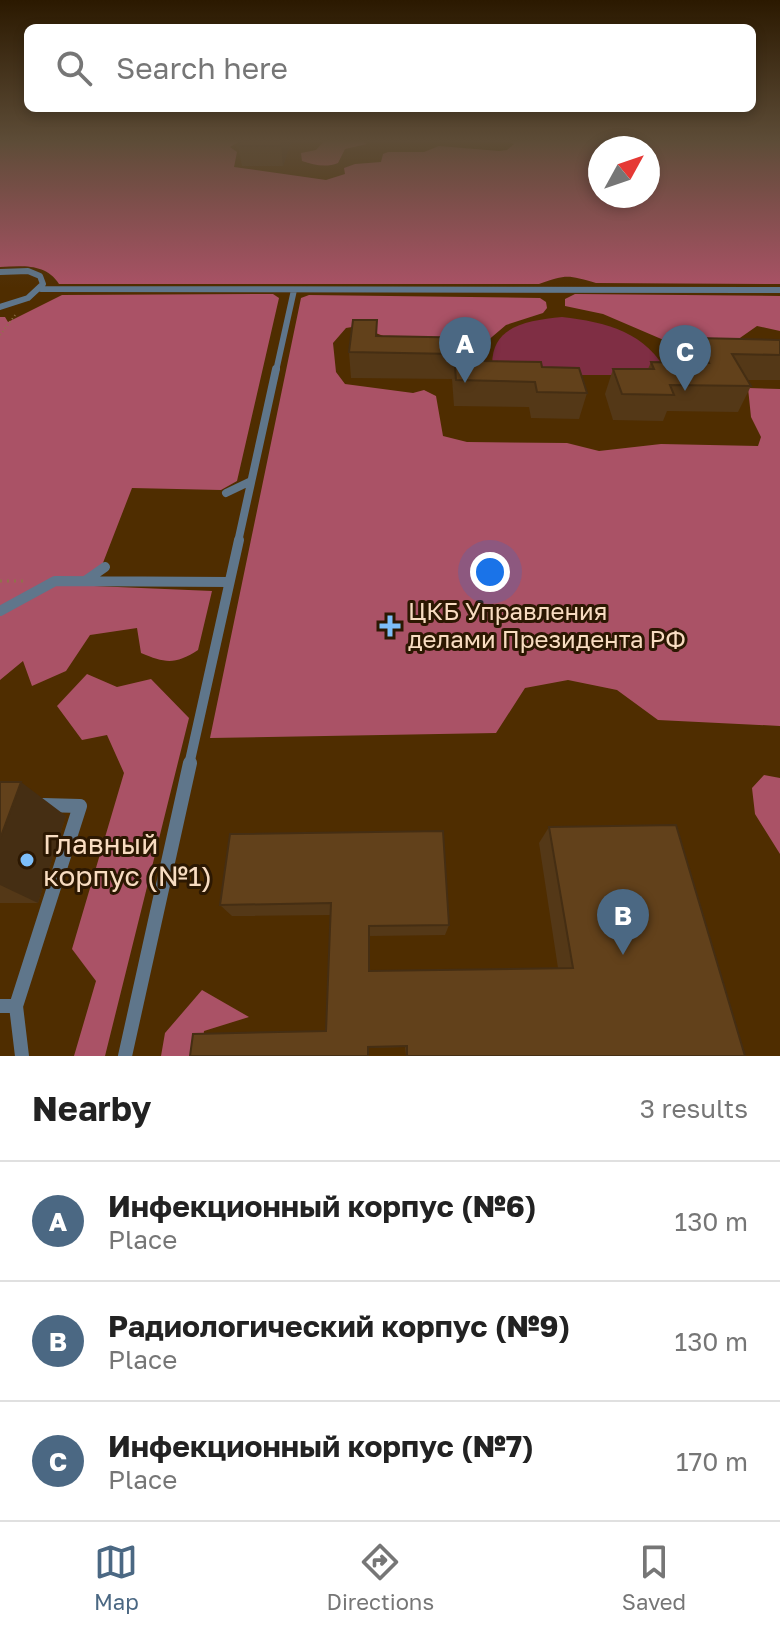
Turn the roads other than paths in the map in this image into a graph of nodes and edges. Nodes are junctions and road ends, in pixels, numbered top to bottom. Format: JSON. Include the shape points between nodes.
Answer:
{"nodes":[{"id":1,"x":0,"y":272,"type":"edge"},
{"id":2,"x":41,"y":289,"type":"junction"},
{"id":3,"x":294,"y":290,"type":"junction"},
{"id":4,"x":780,"y":290,"type":"edge"},
{"id":5,"x":0,"y":307,"type":"edge"},
{"id":6,"x":251,"y":481,"type":"junction"},
{"id":7,"x":226,"y":493,"type":"dead end"},
{"id":8,"x":105,"y":567,"type":"dead end"},
{"id":9,"x":85,"y":581,"type":"junction"},
{"id":10,"x":229,"y":582,"type":"junction"},
{"id":11,"x":0,"y":611,"type":"edge"},
{"id":12,"x":32,"y":805,"type":"dead end"},
{"id":13,"x":8,"y":1006,"type":"edge"},
{"id":14,"x":22,"y":1056,"type":"edge"},
{"id":15,"x":125,"y":1056,"type":"edge"}],
"edges":[{"from":1,"to":2,"type":"lane","via":[[35,273],[43,280]]},
{"from":2,"to":3,"type":"lane"},
{"from":2,"to":5,"type":"lane"},
{"from":3,"to":4,"type":"lane"},
{"from":3,"to":6,"type":"lane"},
{"from":6,"to":7,"type":"lane"},
{"from":6,"to":10,"type":"lane"},
{"from":8,"to":9,"type":"lane"},
{"from":9,"to":10,"type":"lane"},
{"from":9,"to":11,"type":"lane","via":[[55,581]]},
{"from":10,"to":15,"type":"lane"},
{"from":12,"to":13,"type":"lane","via":[[80,806]]},
{"from":13,"to":14,"type":"lane"}]}
